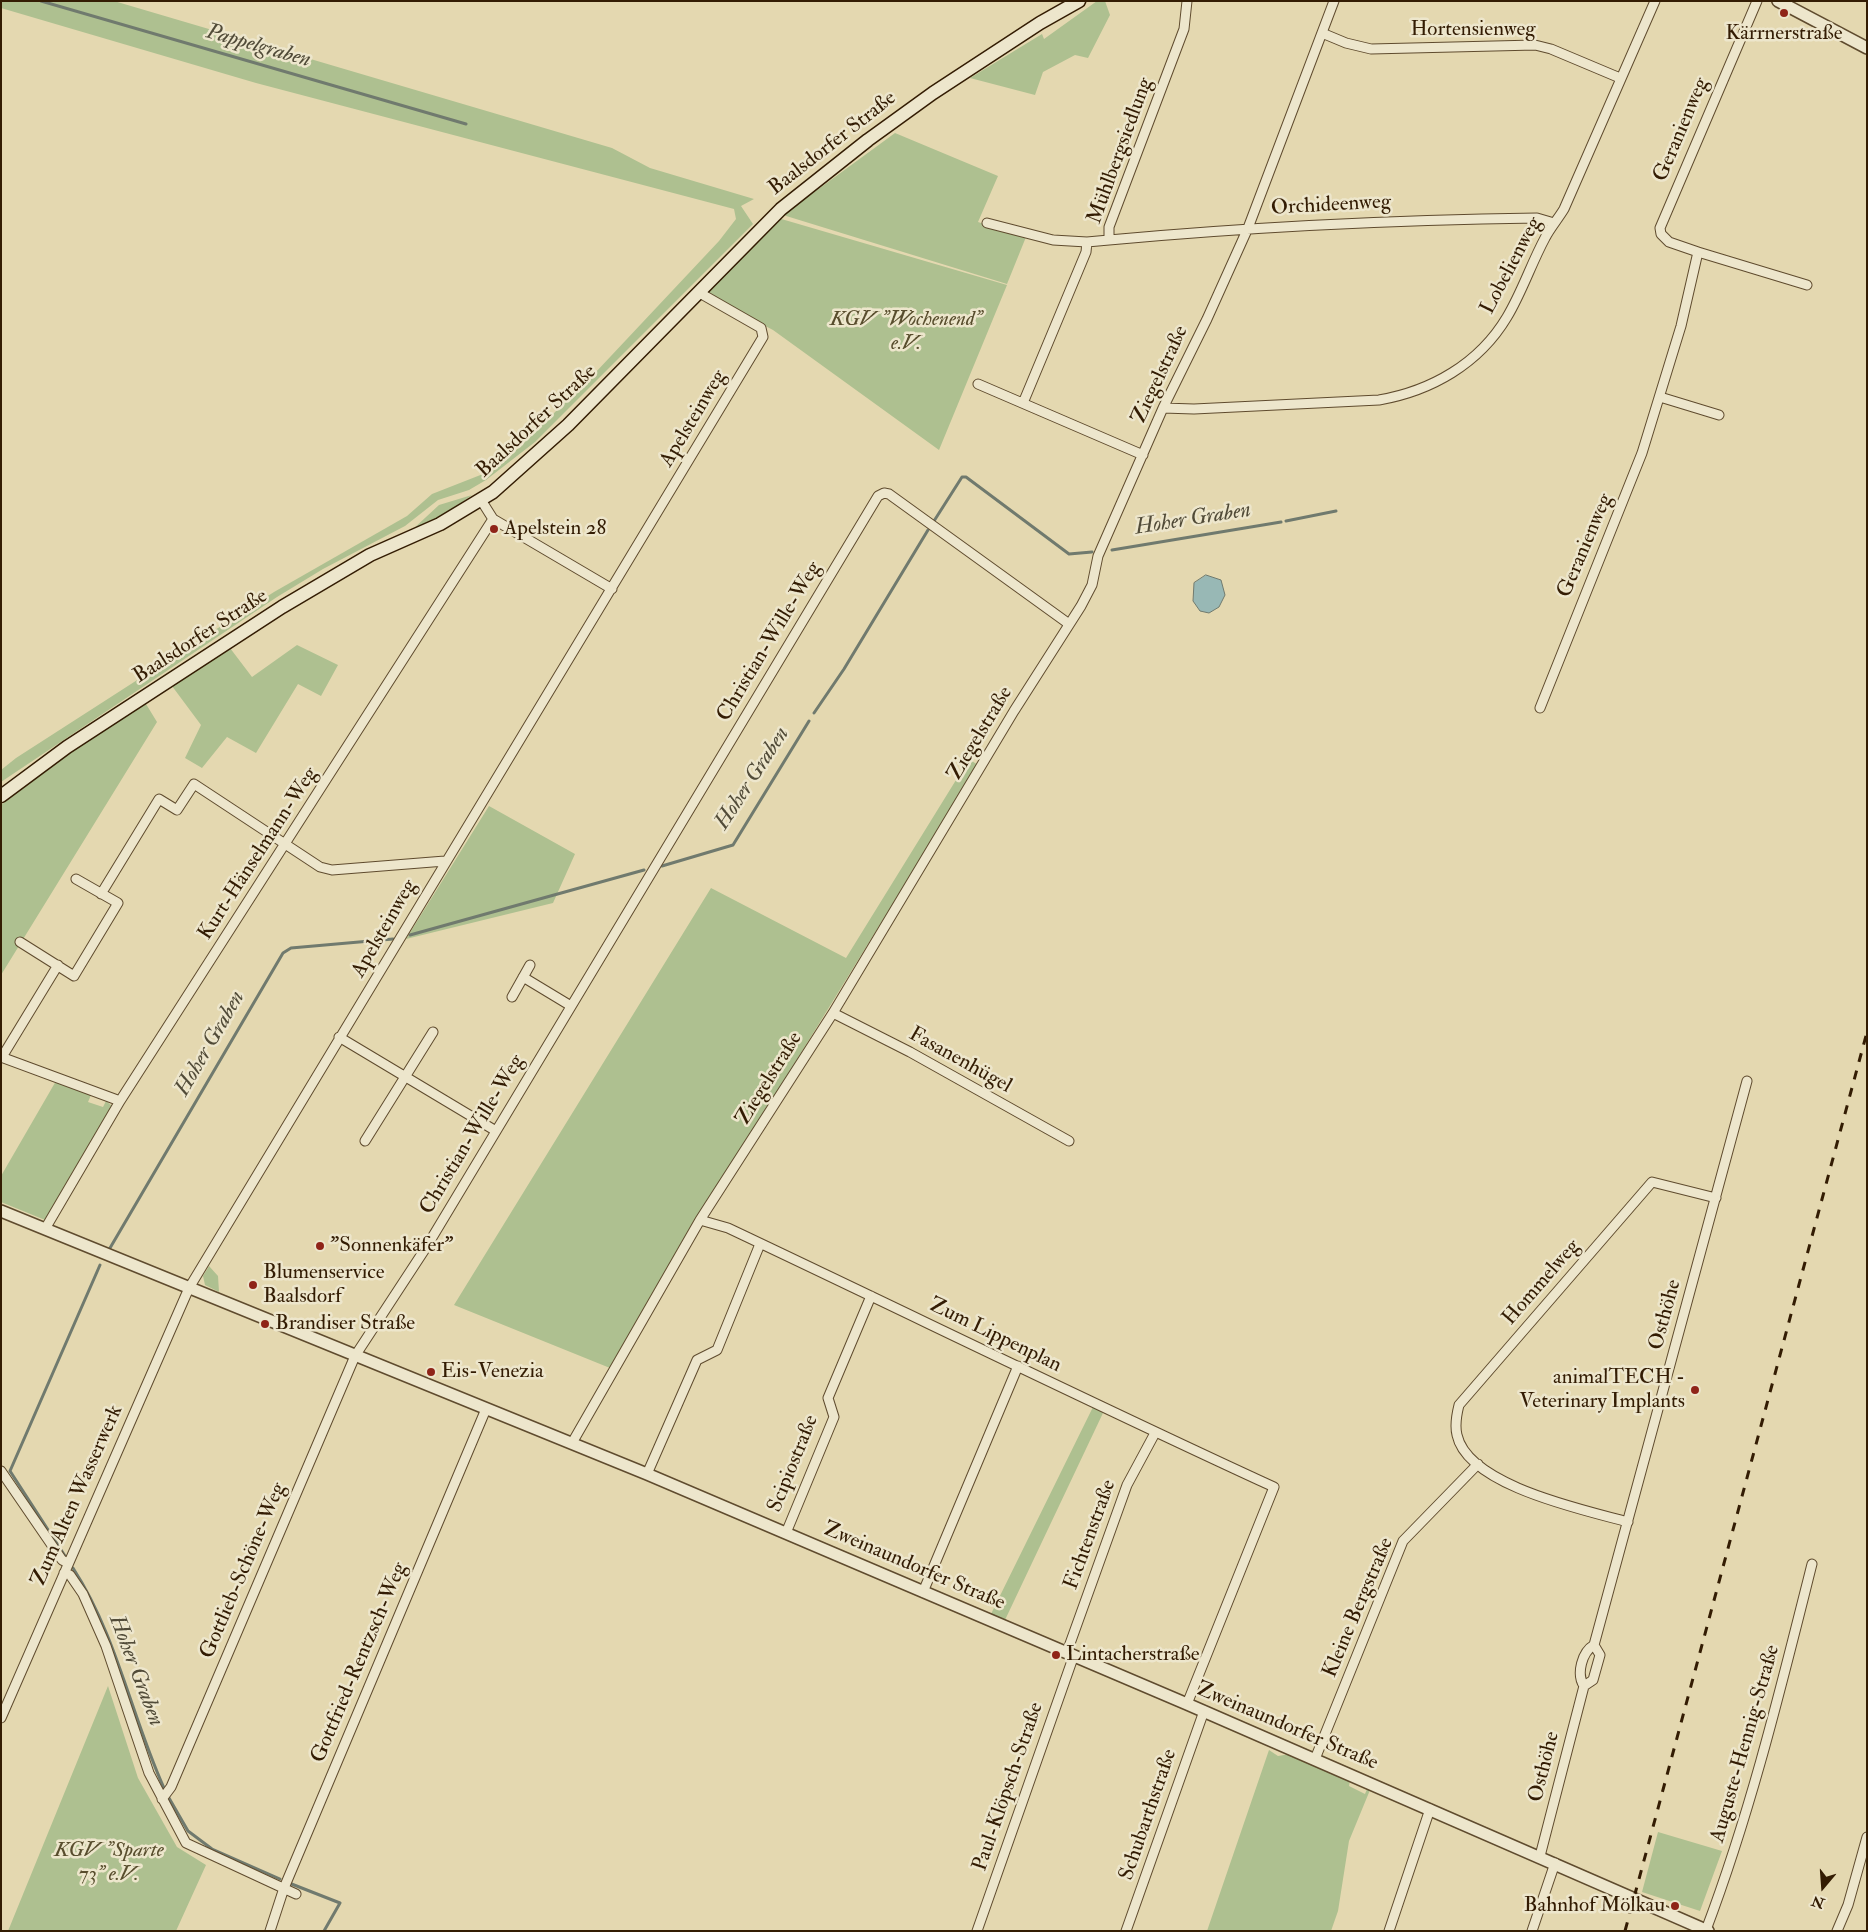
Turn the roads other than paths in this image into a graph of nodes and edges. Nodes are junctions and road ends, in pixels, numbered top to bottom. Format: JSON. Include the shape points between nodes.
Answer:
{"nodes":[{"id":1,"x":1187,"y":1,"type":"edge"},
{"id":2,"x":1334,"y":1,"type":"edge"},
{"id":3,"x":1655,"y":1,"type":"edge"},
{"id":4,"x":1757,"y":1,"type":"edge"},
{"id":5,"x":1778,"y":1,"type":"edge"},
{"id":6,"x":1074,"y":4,"type":"edge"},
{"id":7,"x":1795,"y":5,"type":"edge"},
{"id":8,"x":1322,"y":33,"type":"junction"},
{"id":9,"x":1867,"y":48,"type":"edge"},
{"id":10,"x":1620,"y":78,"type":"junction"},
{"id":11,"x":987,"y":223,"type":"dead end"},
{"id":12,"x":1554,"y":223,"type":"junction"},
{"id":13,"x":1248,"y":228,"type":"junction"},
{"id":14,"x":1109,"y":240,"type":"junction"},
{"id":15,"x":1087,"y":242,"type":"junction"},
{"id":16,"x":1698,"y":252,"type":"junction"},
{"id":17,"x":1807,"y":285,"type":"dead end"},
{"id":18,"x":698,"y":292,"type":"junction"},
{"id":19,"x":978,"y":384,"type":"dead end"},
{"id":20,"x":1660,"y":397,"type":"junction"},
{"id":21,"x":1023,"y":403,"type":"junction"},
{"id":22,"x":1163,"y":408,"type":"junction"},
{"id":23,"x":1719,"y":415,"type":"dead end"},
{"id":24,"x":1143,"y":455,"type":"junction"},
{"id":25,"x":481,"y":500,"type":"junction"},
{"id":26,"x":493,"y":519,"type":"junction"},
{"id":27,"x":612,"y":589,"type":"junction"},
{"id":28,"x":1069,"y":624,"type":"junction"},
{"id":29,"x":1540,"y":708,"type":"dead end"},
{"id":30,"x":1,"y":796,"type":"edge"},
{"id":31,"x":286,"y":844,"type":"junction"},
{"id":32,"x":445,"y":861,"type":"junction"},
{"id":33,"x":76,"y":878,"type":"dead end"},
{"id":34,"x":101,"y":894,"type":"junction"},
{"id":35,"x":20,"y":942,"type":"dead end"},
{"id":36,"x":530,"y":965,"type":"dead end"},
{"id":37,"x":58,"y":966,"type":"junction"},
{"id":38,"x":523,"y":978,"type":"junction"},
{"id":39,"x":512,"y":997,"type":"dead end"},
{"id":40,"x":571,"y":1006,"type":"junction"},
{"id":41,"x":833,"y":1013,"type":"junction"},
{"id":42,"x":433,"y":1032,"type":"dead end"},
{"id":43,"x":339,"y":1037,"type":"junction"},
{"id":44,"x":2,"y":1057,"type":"edge"},
{"id":45,"x":406,"y":1077,"type":"junction"},
{"id":46,"x":1747,"y":1081,"type":"dead end"},
{"id":47,"x":120,"y":1102,"type":"junction"},
{"id":48,"x":496,"y":1131,"type":"junction"},
{"id":49,"x":365,"y":1141,"type":"dead end"},
{"id":50,"x":1069,"y":1141,"type":"dead end"},
{"id":51,"x":1716,"y":1198,"type":"junction"},
{"id":52,"x":1,"y":1211,"type":"edge"},
{"id":53,"x":700,"y":1220,"type":"junction"},
{"id":54,"x":45,"y":1229,"type":"junction"},
{"id":55,"x":760,"y":1244,"type":"junction"},
{"id":56,"x":188,"y":1288,"type":"junction"},
{"id":57,"x":871,"y":1296,"type":"junction"},
{"id":58,"x":355,"y":1356,"type":"junction"},
{"id":59,"x":1018,"y":1366,"type":"junction"},
{"id":60,"x":486,"y":1409,"type":"junction"},
{"id":61,"x":1155,"y":1433,"type":"junction"},
{"id":62,"x":572,"y":1443,"type":"junction"},
{"id":63,"x":1478,"y":1464,"type":"junction"},
{"id":64,"x":1,"y":1471,"type":"edge"},
{"id":65,"x":647,"y":1474,"type":"junction"},
{"id":66,"x":1628,"y":1522,"type":"junction"},
{"id":67,"x":786,"y":1533,"type":"junction"},
{"id":68,"x":68,"y":1563,"type":"junction"},
{"id":69,"x":1812,"y":1564,"type":"dead end"},
{"id":70,"x":64,"y":1572,"type":"junction"},
{"id":71,"x":923,"y":1592,"type":"junction"},
{"id":72,"x":1594,"y":1645,"type":"junction"},
{"id":73,"x":1070,"y":1654,"type":"junction"},
{"id":74,"x":1584,"y":1686,"type":"junction"},
{"id":75,"x":1187,"y":1704,"type":"junction"},
{"id":76,"x":1204,"y":1711,"type":"junction"},
{"id":77,"x":1,"y":1718,"type":"edge"},
{"id":78,"x":1315,"y":1759,"type":"junction"},
{"id":79,"x":162,"y":1799,"type":"junction"},
{"id":80,"x":1430,"y":1809,"type":"junction"},
{"id":81,"x":1867,"y":1837,"type":"edge"},
{"id":82,"x":1865,"y":1851,"type":"edge"},
{"id":83,"x":1540,"y":1856,"type":"junction"},
{"id":84,"x":1555,"y":1863,"type":"junction"},
{"id":85,"x":284,"y":1888,"type":"junction"},
{"id":86,"x":296,"y":1894,"type":"dead end"},
{"id":87,"x":1707,"y":1930,"type":"edge"},
{"id":88,"x":270,"y":1931,"type":"edge"},
{"id":89,"x":977,"y":1931,"type":"edge"},
{"id":90,"x":1126,"y":1931,"type":"edge"},
{"id":91,"x":1389,"y":1931,"type":"edge"},
{"id":92,"x":1532,"y":1931,"type":"edge"},
{"id":93,"x":1837,"y":1931,"type":"edge"}],
"edges":[{"from":1,"to":14,"type":"street","name":"Mühlbergsiedlung","via":[[1184,29],[1109,227]]},
{"from":2,"to":8,"type":"street","name":"Ziegelstraße"},
{"from":3,"to":10,"type":"street","name":"Lobelienweg"},
{"from":4,"to":16,"type":"street","name":"Geranienweg","via":[[1660,228],[1660,234],[1669,242]]},
{"from":5,"to":7,"type":"street"},
{"from":6,"to":18,"type":"main road","name":"Baalsdorfer Straße","via":[[978,63],[868,140],[781,209]]},
{"from":7,"to":9,"type":"street"},
{"from":8,"to":10,"type":"street","name":"Hortensienweg","via":[[1346,43],[1371,48],[1535,45]]},
{"from":8,"to":13,"type":"street","name":"Ziegelstraße"},
{"from":10,"to":12,"type":"street","name":"Lobelienweg","via":[[1564,209]]},
{"from":11,"to":15,"type":"street","via":[[1053,240]]},
{"from":12,"to":13,"type":"street","name":"Orchideenweg","via":[[1536,218]]},
{"from":12,"to":22,"type":"street","name":"Lobelienweg","via":[[1539,248],[1514,305],[1498,330],[1465,364],[1428,388],[1379,400]]},
{"from":13,"to":14,"type":"street","name":"Orchideenweg"},
{"from":13,"to":22,"type":"street","name":"Ziegelstraße"},
{"from":14,"to":15,"type":"street","name":"Mühlbergsiedlung"},
{"from":15,"to":21,"type":"street","name":"Mühlbergsiedlung","via":[[1086,252]]},
{"from":16,"to":17,"type":"street","name":"Geranienweg"},
{"from":16,"to":20,"type":"street","name":"Geranienweg"},
{"from":18,"to":25,"type":"main road","name":"Baalsdorfer Straße","via":[[568,425],[515,475]]},
{"from":18,"to":27,"type":"street","name":"Apelsteinweg","via":[[761,328],[763,338]]},
{"from":19,"to":21,"type":"street"},
{"from":20,"to":23,"type":"street"},
{"from":20,"to":29,"type":"street","name":"Geranienweg","via":[[1624,499]]},
{"from":21,"to":24,"type":"street"},
{"from":22,"to":24,"type":"street","name":"Ziegelstraße"},
{"from":24,"to":28,"type":"street","name":"Ziegelstraße","via":[[1098,556],[1092,585]]},
{"from":25,"to":26,"type":"street"},
{"from":25,"to":30,"type":"main road","name":"Baalsdorfer Straße","via":[[440,524],[370,555],[282,607],[67,747]]},
{"from":26,"to":27,"type":"street"},
{"from":26,"to":31,"type":"street","name":"Kurt-Hänselmann-Weg"},
{"from":27,"to":32,"type":"street","name":"Apelsteinweg"},
{"from":28,"to":40,"type":"street","name":"Christian-Wille-Weg","via":[[889,494],[878,496]]},
{"from":28,"to":41,"type":"street","name":"Ziegelstraße"},
{"from":31,"to":32,"type":"street","via":[[320,867],[332,870]]},
{"from":31,"to":34,"type":"street","via":[[194,784],[177,810],[159,799]]},
{"from":31,"to":47,"type":"street","name":"Kurt-Hänselmann-Weg"},
{"from":32,"to":43,"type":"street","name":"Apelsteinweg"},
{"from":33,"to":34,"type":"street"},
{"from":34,"to":37,"type":"street","via":[[118,903],[74,976]]},
{"from":35,"to":37,"type":"street"},
{"from":36,"to":38,"type":"street"},
{"from":37,"to":44,"type":"street"},
{"from":38,"to":39,"type":"street"},
{"from":38,"to":40,"type":"street"},
{"from":40,"to":48,"type":"street","name":"Christian-Wille-Weg"},
{"from":41,"to":50,"type":"street","name":"Fasanenhügel"},
{"from":41,"to":53,"type":"street","name":"Ziegelstraße"},
{"from":42,"to":45,"type":"street"},
{"from":43,"to":45,"type":"street"},
{"from":43,"to":56,"type":"street","name":"Apelsteinweg"},
{"from":44,"to":47,"type":"street"},
{"from":45,"to":48,"type":"street"},
{"from":45,"to":49,"type":"street"},
{"from":46,"to":51,"type":"street","name":"Osthöhe"},
{"from":47,"to":54,"type":"street","name":"Kurt-Hänselmann-Weg"},
{"from":48,"to":58,"type":"street","name":"Christian-Wille-Weg","via":[[427,1246]]},
{"from":51,"to":63,"type":"street","name":"Hommelweg","via":[[1652,1182],[1459,1405],[1457,1436]]},
{"from":51,"to":66,"type":"street","name":"Osthöhe"},
{"from":52,"to":54,"type":"street"},
{"from":53,"to":55,"type":"street","name":"Zum Lippenplan","via":[[728,1228]]},
{"from":53,"to":62,"type":"street","name":"Ziegelstraße"},
{"from":54,"to":56,"type":"street"},
{"from":55,"to":57,"type":"street","name":"Zum Lippenplan"},
{"from":55,"to":65,"type":"street","via":[[716,1350],[697,1360]]},
{"from":56,"to":58,"type":"street"},
{"from":56,"to":68,"type":"street","name":"Zum Alten Wasserwerk"},
{"from":57,"to":59,"type":"street","name":"Zum Lippenplan"},
{"from":57,"to":67,"type":"street","name":"Scipiostraße","via":[[828,1398],[834,1417]]},
{"from":58,"to":60,"type":"street"},
{"from":58,"to":79,"type":"street","name":"Gottlieb-Schöne-Weg","via":[[171,1787]]},
{"from":59,"to":61,"type":"street","name":"Zum Lippenplan"},
{"from":59,"to":71,"type":"street"},
{"from":60,"to":62,"type":"street"},
{"from":60,"to":85,"type":"street","name":"Gottfried-Rentzsch-Weg"},
{"from":61,"to":73,"type":"street","name":"Fichtenstraße","via":[[1126,1485]]},
{"from":61,"to":75,"type":"street","name":"Zum Lippenplan","via":[[1274,1487]]},
{"from":62,"to":65,"type":"street","name":"Zweinaundorfer Straße"},
{"from":63,"to":66,"type":"street","via":[[1518,1490]]},
{"from":63,"to":78,"type":"street","name":"Kleine Bergstraße","via":[[1403,1541]]},
{"from":64,"to":68,"type":"street","via":[[62,1560]]},
{"from":65,"to":67,"type":"street","name":"Zweinaundorfer Straße"},
{"from":66,"to":72,"type":"street","name":"Osthöhe"},
{"from":67,"to":71,"type":"street","name":"Zweinaundorfer Straße"},
{"from":68,"to":70,"type":"street","name":"Zum Alten Wasserwerk"},
{"from":69,"to":87,"type":"street","name":"Auguste-Hennig-Straße","via":[[1732,1860]]},
{"from":70,"to":77,"type":"street","name":"Zum Alten Wasserwerk"},
{"from":70,"to":79,"type":"street","via":[[84,1594],[118,1678],[149,1773]]},
{"from":71,"to":73,"type":"street","name":"Zweinaundorfer Straße"},
{"from":72,"to":74,"type":"street","name":"Osthöhe","via":[[1586,1652],[1580,1677]]},
{"from":72,"to":74,"type":"street","name":"Osthöhe","via":[[1600,1655],[1593,1680]]},
{"from":73,"to":75,"type":"street","name":"Zweinaundorfer Straße"},
{"from":73,"to":89,"type":"street","name":"Paul-Klöpsch-Straße"},
{"from":74,"to":83,"type":"street","name":"Osthöhe"},
{"from":75,"to":76,"type":"street","name":"Zweinaundorfer Straße"},
{"from":76,"to":78,"type":"street","name":"Zweinaundorfer Straße"},
{"from":76,"to":90,"type":"street","name":"Schubarthstraße"},
{"from":78,"to":80,"type":"street","name":"Zweinaundorfer Straße"},
{"from":79,"to":85,"type":"street","via":[[186,1843]]},
{"from":80,"to":83,"type":"street","name":"Zweinaundorfer Straße"},
{"from":80,"to":91,"type":"street"},
{"from":81,"to":82,"type":"street"},
{"from":82,"to":93,"type":"street"},
{"from":83,"to":84,"type":"street","name":"Zweinaundorfer Straße"},
{"from":84,"to":87,"type":"street","name":"Zweinaundorfer Straße"},
{"from":84,"to":92,"type":"street"},
{"from":85,"to":86,"type":"street"},
{"from":85,"to":88,"type":"street","name":"Gottfried-Rentzsch-Weg"}]}
